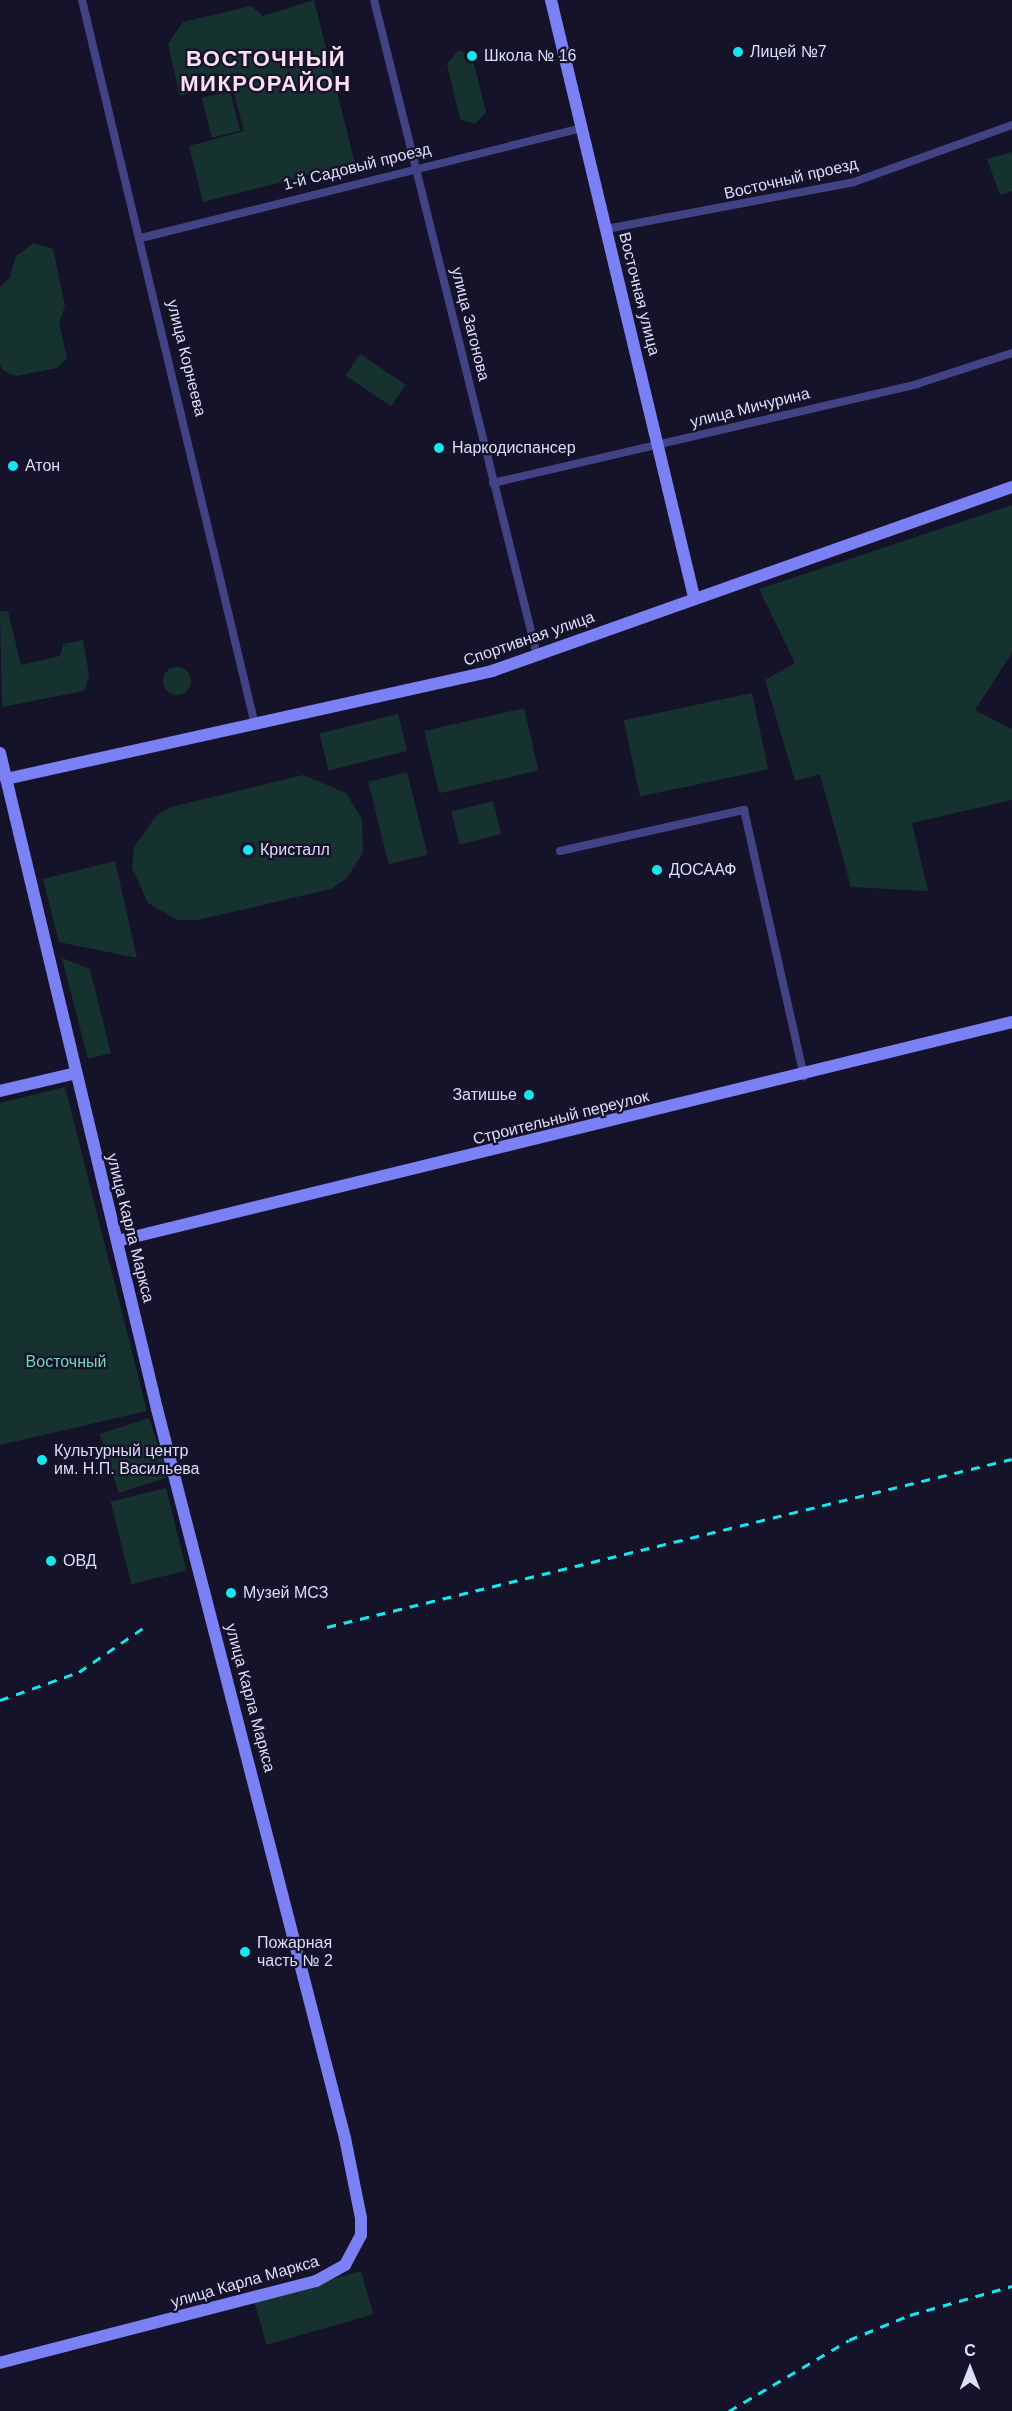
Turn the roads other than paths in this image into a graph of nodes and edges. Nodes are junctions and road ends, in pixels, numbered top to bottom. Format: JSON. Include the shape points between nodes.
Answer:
{"nodes":[{"id":1,"x":82,"y":0,"type":"edge"},
{"id":2,"x":374,"y":0,"type":"edge"},
{"id":3,"x":551,"y":0,"type":"edge"},
{"id":4,"x":1012,"y":125,"type":"edge"},
{"id":5,"x":581,"y":128,"type":"junction"},
{"id":6,"x":417,"y":168,"type":"junction"},
{"id":7,"x":606,"y":229,"type":"junction"},
{"id":8,"x":141,"y":238,"type":"junction"},
{"id":9,"x":1012,"y":353,"type":"edge"},
{"id":10,"x":660,"y":447,"type":"junction"},
{"id":11,"x":493,"y":483,"type":"junction"},
{"id":12,"x":1012,"y":487,"type":"edge"},
{"id":13,"x":694,"y":597,"type":"junction"},
{"id":14,"x":537,"y":655,"type":"junction"},
{"id":15,"x":255,"y":725,"type":"junction"},
{"id":16,"x":0,"y":753,"type":"edge"},
{"id":17,"x":6,"y":778,"type":"junction"},
{"id":18,"x":560,"y":851,"type":"dead end"},
{"id":19,"x":1012,"y":1022,"type":"edge"},
{"id":20,"x":76,"y":1073,"type":"junction"},
{"id":21,"x":804,"y":1076,"type":"junction"},
{"id":22,"x":0,"y":1091,"type":"edge"},
{"id":23,"x":117,"y":1241,"type":"junction"},
{"id":24,"x":0,"y":2363,"type":"edge"}],
"edges":[{"from":1,"to":8,"type":"street","name":"улица Корнеева"},
{"from":2,"to":6,"type":"street","name":"улица Загонова"},
{"from":3,"to":5,"type":"street","name":"Восточная улица"},
{"from":4,"to":7,"type":"street","name":"Восточный проезд","via":[[854,182]]},
{"from":5,"to":6,"type":"street","name":"1-й Садовый проезд"},
{"from":5,"to":7,"type":"street","name":"Восточная улица"},
{"from":6,"to":8,"type":"street","name":"1-й Садовый проезд"},
{"from":6,"to":11,"type":"street","name":"улица Загонова"},
{"from":7,"to":10,"type":"street","name":"Восточная улица"},
{"from":8,"to":15,"type":"street","name":"улица Корнеева"},
{"from":9,"to":10,"type":"street","name":"улица Мичурина","via":[[916,384]]},
{"from":10,"to":11,"type":"street","name":"улица Мичурина"},
{"from":10,"to":13,"type":"street","name":"Восточная улица"},
{"from":11,"to":14,"type":"street","name":"улица Загонова"},
{"from":12,"to":13,"type":"street","name":"Спортивная улица"},
{"from":13,"to":14,"type":"street","name":"Спортивная улица"},
{"from":14,"to":15,"type":"street","name":"Спортивная улица","via":[[483,673]]},
{"from":15,"to":17,"type":"street","name":"Спортивная улица"},
{"from":16,"to":17,"type":"street","name":"улица Карла Маркса"},
{"from":17,"to":20,"type":"street","name":"улица Карла Маркса"},
{"from":18,"to":21,"type":"street","via":[[744,810]]},
{"from":19,"to":21,"type":"street","name":"Строительный переулок"},
{"from":20,"to":22,"type":"street"},
{"from":20,"to":23,"type":"street","name":"улица Карла Маркса"},
{"from":21,"to":23,"type":"street","name":"Строительный переулок"},
{"from":23,"to":24,"type":"street","name":"улица Карла Маркса","via":[[345,2138],[361,2235],[345,2265],[316,2281]]}]}
